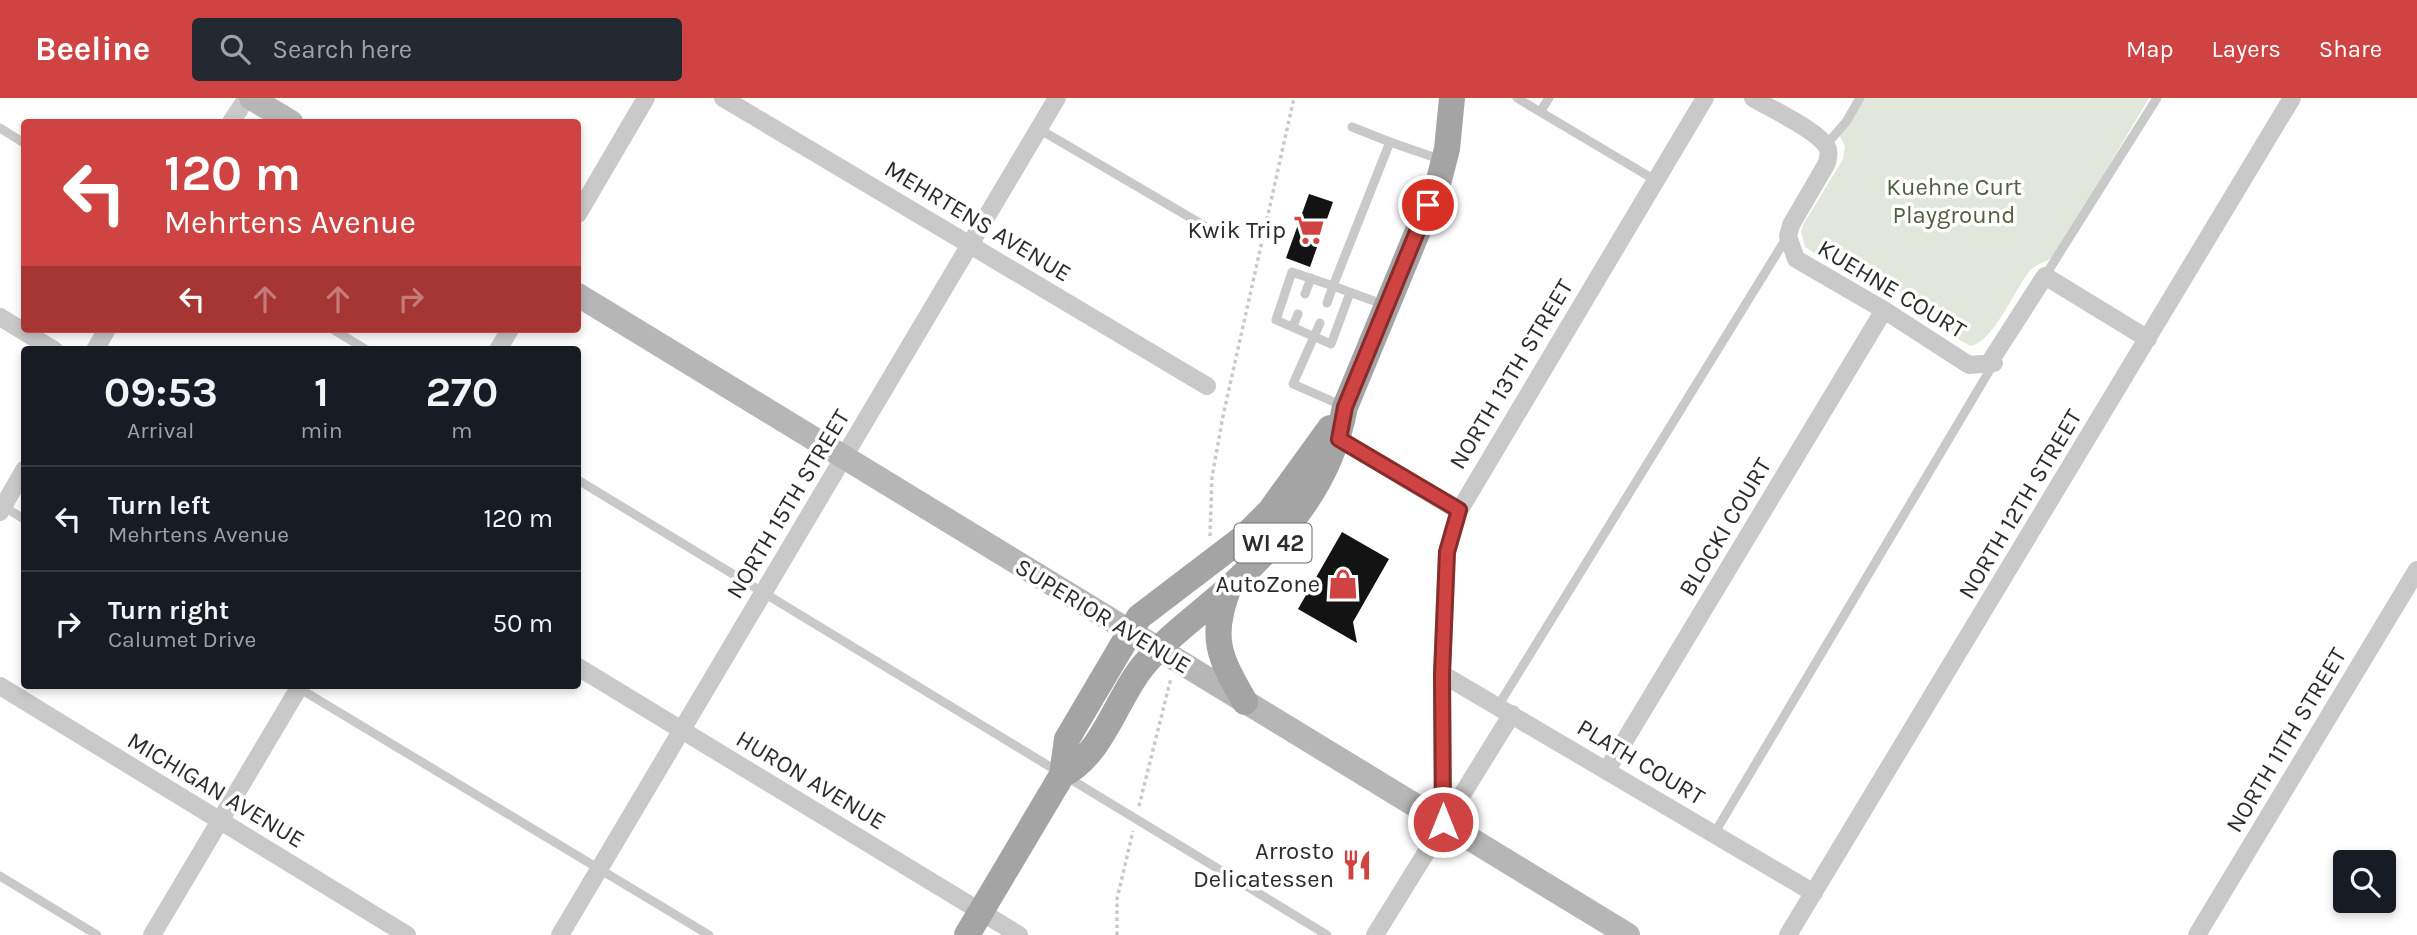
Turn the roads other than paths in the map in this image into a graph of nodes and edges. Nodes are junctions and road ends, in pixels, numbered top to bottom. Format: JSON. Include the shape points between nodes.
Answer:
{"nodes":[{"id":1,"x":249,"y":98,"type":"edge"},
{"id":2,"x":646,"y":98,"type":"edge"},
{"id":3,"x":723,"y":98,"type":"edge"},
{"id":4,"x":1057,"y":98,"type":"edge"},
{"id":5,"x":1452,"y":98,"type":"edge"},
{"id":6,"x":1517,"y":98,"type":"edge"},
{"id":7,"x":1549,"y":98,"type":"edge"},
{"id":8,"x":1704,"y":98,"type":"edge"},
{"id":9,"x":1753,"y":98,"type":"edge"},
{"id":10,"x":1860,"y":98,"type":"edge"},
{"id":11,"x":2157,"y":98,"type":"edge"},
{"id":12,"x":2292,"y":98,"type":"edge"},
{"id":13,"x":1540,"y":112,"type":"junction"},
{"id":14,"x":233,"y":119,"type":"edge"},
{"id":15,"x":287,"y":119,"type":"edge"},
{"id":16,"x":1352,"y":127,"type":"dead end"},
{"id":17,"x":0,"y":128,"type":"edge"},
{"id":18,"x":1040,"y":129,"type":"junction"},
{"id":19,"x":21,"y":141,"type":"edge"},
{"id":20,"x":1390,"y":142,"type":"junction"},
{"id":21,"x":1826,"y":145,"type":"junction"},
{"id":22,"x":1444,"y":160,"type":"junction"},
{"id":23,"x":1655,"y":180,"type":"junction"},
{"id":24,"x":581,"y":209,"type":"edge"},
{"id":25,"x":1203,"y":225,"type":"dead end"},
{"id":26,"x":1788,"y":236,"type":"junction"},
{"id":27,"x":971,"y":245,"type":"junction"},
{"id":28,"x":2045,"y":276,"type":"junction"},
{"id":29,"x":1311,"y":278,"type":"junction"},
{"id":30,"x":1333,"y":286,"type":"junction"},
{"id":31,"x":1350,"y":293,"type":"junction"},
{"id":32,"x":1305,"y":295,"type":"dead end"},
{"id":33,"x":581,"y":297,"type":"edge"},
{"id":34,"x":1327,"y":303,"type":"dead end"},
{"id":35,"x":1387,"y":306,"type":"junction"},
{"id":36,"x":1884,"y":310,"type":"junction"},
{"id":37,"x":1298,"y":314,"type":"dead end"},
{"id":38,"x":0,"y":317,"type":"edge"},
{"id":39,"x":1320,"y":323,"type":"dead end"},
{"id":40,"x":1293,"y":326,"type":"junction"},
{"id":41,"x":21,"y":330,"type":"edge"},
{"id":42,"x":26,"y":333,"type":"edge"},
{"id":43,"x":339,"y":333,"type":"edge"},
{"id":44,"x":1315,"y":337,"type":"junction"},
{"id":45,"x":2148,"y":339,"type":"junction"},
{"id":46,"x":47,"y":346,"type":"edge"},
{"id":47,"x":360,"y":346,"type":"edge"},
{"id":48,"x":1994,"y":363,"type":"junction"},
{"id":49,"x":1207,"y":386,"type":"dead end"},
{"id":50,"x":1345,"y":407,"type":"junction"},
{"id":51,"x":1339,"y":439,"type":"junction"},
{"id":52,"x":844,"y":459,"type":"junction"},
{"id":53,"x":21,"y":475,"type":"edge"},
{"id":54,"x":581,"y":482,"type":"edge"},
{"id":55,"x":1,"y":507,"type":"edge"},
{"id":56,"x":1459,"y":510,"type":"junction"},
{"id":57,"x":21,"y":517,"type":"edge"},
{"id":58,"x":2417,"y":570,"type":"edge"},
{"id":59,"x":1229,"y":587,"type":"junction"},
{"id":60,"x":763,"y":594,"type":"junction"},
{"id":61,"x":1129,"y":632,"type":"junction"},
{"id":62,"x":1158,"y":649,"type":"junction"},
{"id":63,"x":581,"y":669,"type":"edge"},
{"id":64,"x":1442,"y":674,"type":"junction"},
{"id":65,"x":0,"y":686,"type":"edge"},
{"id":66,"x":297,"y":689,"type":"edge"},
{"id":67,"x":301,"y":689,"type":"edge"},
{"id":68,"x":1245,"y":702,"type":"junction"},
{"id":69,"x":1505,"y":710,"type":"junction"},
{"id":70,"x":681,"y":730,"type":"junction"},
{"id":71,"x":1606,"y":770,"type":"junction"},
{"id":72,"x":1062,"y":775,"type":"junction"},
{"id":73,"x":219,"y":821,"type":"junction"},
{"id":74,"x":1443,"y":822,"type":"junction"},
{"id":75,"x":1714,"y":834,"type":"junction"},
{"id":76,"x":600,"y":868,"type":"junction"},
{"id":77,"x":0,"y":876,"type":"edge"},
{"id":78,"x":1814,"y":894,"type":"junction"},
{"id":79,"x":981,"y":912,"type":"junction"},
{"id":80,"x":97,"y":935,"type":"edge"},
{"id":81,"x":152,"y":935,"type":"edge"},
{"id":82,"x":407,"y":935,"type":"edge"},
{"id":83,"x":560,"y":935,"type":"edge"},
{"id":84,"x":709,"y":935,"type":"edge"},
{"id":85,"x":967,"y":935,"type":"edge"},
{"id":86,"x":1019,"y":935,"type":"edge"},
{"id":87,"x":1327,"y":935,"type":"edge"},
{"id":88,"x":1375,"y":935,"type":"edge"},
{"id":89,"x":1628,"y":935,"type":"edge"},
{"id":90,"x":1788,"y":935,"type":"edge"},
{"id":91,"x":2197,"y":935,"type":"edge"}],
"edges":[{"from":1,"to":14,"type":"street"},
{"from":1,"to":15,"type":"street"},
{"from":2,"to":24,"type":"street"},
{"from":3,"to":27,"type":"street","name":"MEHRTENS AVENUE"},
{"from":4,"to":18,"type":"street","name":"NORTH 15TH STREET"},
{"from":5,"to":22,"type":"main road","number":"WI 42"},
{"from":6,"to":13,"type":"lane"},
{"from":7,"to":13,"type":"lane"},
{"from":8,"to":23,"type":"street","name":"NORTH 13TH STREET"},
{"from":9,"to":21,"type":"street"},
{"from":10,"to":21,"type":"lane"},
{"from":11,"to":28,"type":"lane"},
{"from":12,"to":45,"type":"street","name":"NORTH 12TH STREET"},
{"from":13,"to":23,"type":"lane"},
{"from":16,"to":20,"type":"lane"},
{"from":17,"to":19,"type":"lane"},
{"from":18,"to":25,"type":"lane"},
{"from":18,"to":27,"type":"street","name":"NORTH 15TH STREET"},
{"from":20,"to":22,"type":"lane"},
{"from":20,"to":30,"type":"lane"},
{"from":21,"to":26,"type":"street","name":"KUEHNE COURT","via":[[1827,163]]},
{"from":22,"to":35,"type":"main road","number":"WI 42"},
{"from":23,"to":56,"type":"street","name":"NORTH 13TH STREET"},
{"from":26,"to":36,"type":"street","name":"KUEHNE COURT","via":[[1796,259]]},
{"from":26,"to":69,"type":"lane"},
{"from":27,"to":49,"type":"street","name":"MEHRTENS AVENUE"},
{"from":27,"to":52,"type":"street","name":"NORTH 15TH STREET"},
{"from":28,"to":45,"type":"street"},
{"from":28,"to":48,"type":"street","via":[[1991,360]]},
{"from":29,"to":30,"type":"lane"},
{"from":29,"to":32,"type":"lane"},
{"from":29,"to":40,"type":"lane","via":[[1292,271],[1276,320]]},
{"from":30,"to":31,"type":"lane"},
{"from":30,"to":34,"type":"lane"},
{"from":31,"to":35,"type":"lane"},
{"from":31,"to":44,"type":"lane","via":[[1331,344]]},
{"from":33,"to":52,"type":"street","name":"SUPERIOR AVENUE"},
{"from":35,"to":50,"type":"main road","number":"WI 42"},
{"from":36,"to":48,"type":"street","name":"KUEHNE COURT","via":[[1969,365]]},
{"from":36,"to":71,"type":"street","name":"BLOCKI COURT"},
{"from":37,"to":40,"type":"lane"},
{"from":38,"to":41,"type":"street"},
{"from":39,"to":44,"type":"lane"},
{"from":40,"to":44,"type":"lane"},
{"from":42,"to":46,"type":"street"},
{"from":43,"to":47,"type":"lane"},
{"from":44,"to":50,"type":"lane","via":[[1293,384]]},
{"from":45,"to":78,"type":"street","name":"NORTH 12TH STREET"},
{"from":48,"to":75,"type":"lane"},
{"from":50,"to":51,"type":"main road","number":"WI 42"},
{"from":50,"to":61,"type":"main road","number":"WI 42","via":[[1270,511],[1244,537],[1163,596]]},
{"from":51,"to":56,"type":"street"},
{"from":51,"to":59,"type":"main road","number":"WI 42","via":[[1309,501]]},
{"from":52,"to":60,"type":"street","name":"NORTH 15TH STREET"},
{"from":52,"to":61,"type":"street","name":"SUPERIOR AVENUE"},
{"from":53,"to":55,"type":"street"},
{"from":54,"to":60,"type":"lane"},
{"from":55,"to":57,"type":"lane"},
{"from":56,"to":64,"type":"street","name":"NORTH 13TH STREET","via":[[1447,552]]},
{"from":58,"to":91,"type":"street","name":"NORTH 11TH STREET"},
{"from":59,"to":62,"type":"main road","number":"WI 42"},
{"from":59,"to":68,"type":"main road","via":[[1219,621],[1218,649]]},
{"from":60,"to":70,"type":"street","name":"NORTH 15TH STREET"},
{"from":60,"to":72,"type":"lane"},
{"from":61,"to":62,"type":"street","name":"SUPERIOR AVENUE"},
{"from":61,"to":72,"type":"main road","number":"WI 42","via":[[1067,739]]},
{"from":62,"to":68,"type":"street","name":"SUPERIOR AVENUE"},
{"from":62,"to":72,"type":"main road","number":"WI 42","via":[[1129,685],[1096,742]]},
{"from":63,"to":70,"type":"street","name":"HURON AVENUE"},
{"from":64,"to":69,"type":"street","name":"PLATH COURT"},
{"from":64,"to":74,"type":"street","name":"NORTH 13TH STREET"},
{"from":65,"to":73,"type":"street","name":"MICHIGAN AVENUE"},
{"from":66,"to":73,"type":"street"},
{"from":67,"to":76,"type":"lane"},
{"from":68,"to":74,"type":"street","name":"SUPERIOR AVENUE"},
{"from":69,"to":71,"type":"street","name":"PLATH COURT"},
{"from":69,"to":74,"type":"street"},
{"from":70,"to":76,"type":"street","name":"NORTH 15TH STREET"},
{"from":70,"to":79,"type":"street","name":"HURON AVENUE"},
{"from":71,"to":75,"type":"street","name":"PLATH COURT"},
{"from":72,"to":79,"type":"main road","number":"WI 42"},
{"from":72,"to":87,"type":"lane"},
{"from":73,"to":81,"type":"street"},
{"from":73,"to":82,"type":"street","name":"MICHIGAN AVENUE"},
{"from":74,"to":88,"type":"street"},
{"from":74,"to":89,"type":"street","name":"SUPERIOR AVENUE"},
{"from":75,"to":78,"type":"street","name":"PLATH COURT"},
{"from":76,"to":83,"type":"street","name":"NORTH 15TH STREET"},
{"from":76,"to":84,"type":"lane"},
{"from":77,"to":80,"type":"lane"},
{"from":78,"to":90,"type":"street","name":"NORTH 12TH STREET"},
{"from":79,"to":85,"type":"main road","number":"WI 42"},
{"from":79,"to":86,"type":"street","name":"HURON AVENUE"}]}
